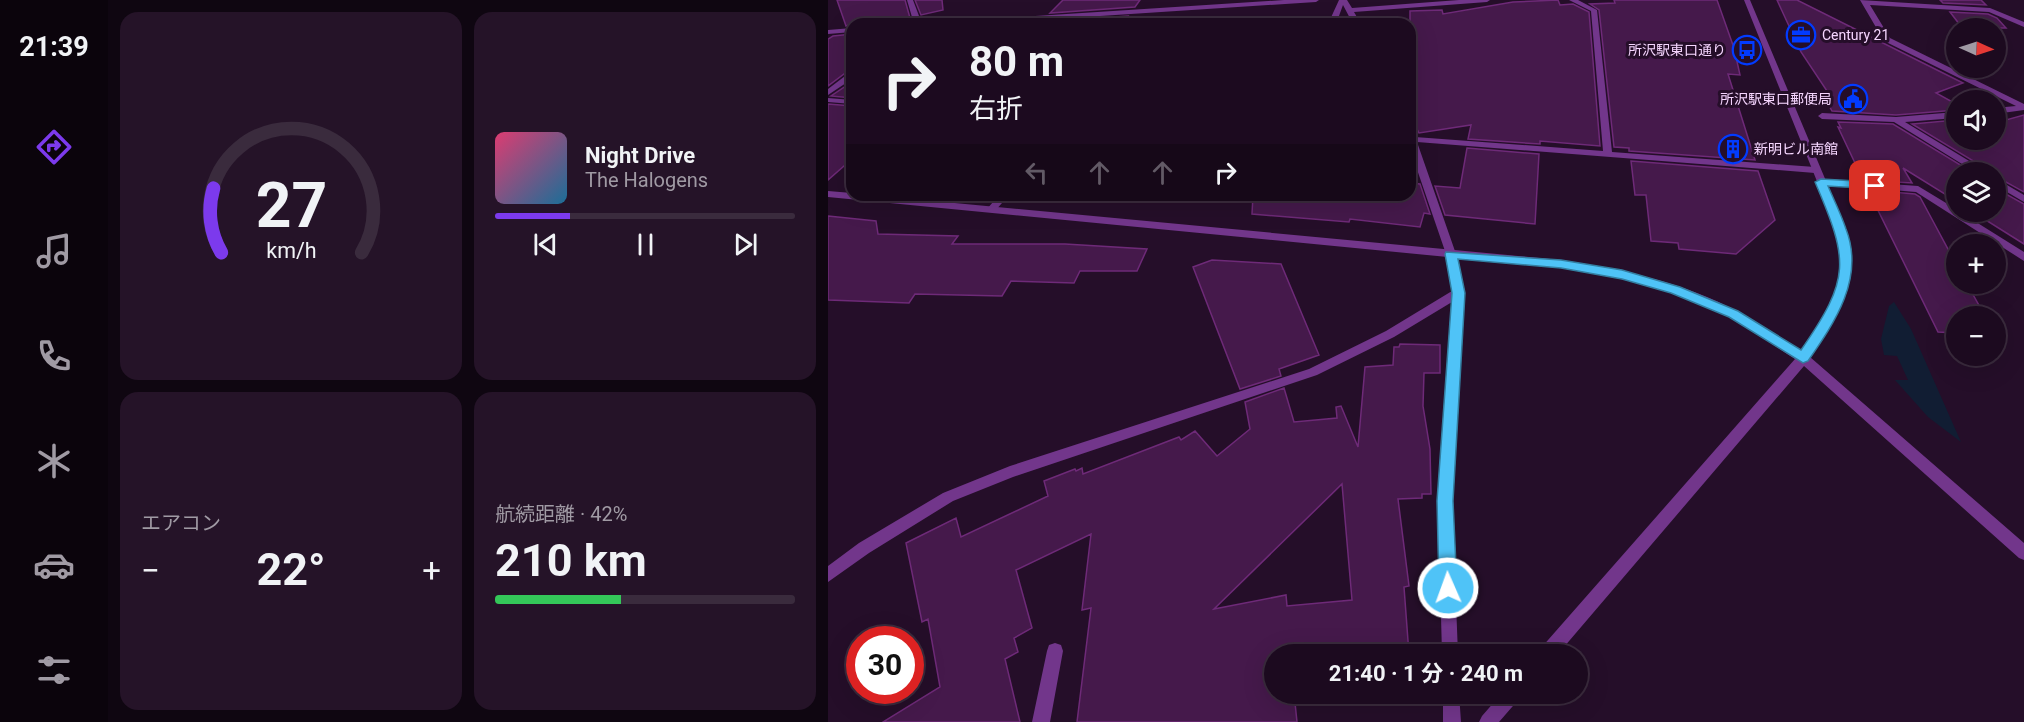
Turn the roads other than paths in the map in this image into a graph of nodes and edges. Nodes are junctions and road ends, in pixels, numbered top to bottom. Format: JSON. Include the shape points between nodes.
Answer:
{"nodes":[{"id":1,"x":910,"y":0,"type":"edge"},
{"id":2,"x":1316,"y":0,"type":"edge"},
{"id":3,"x":1343,"y":0,"type":"edge"},
{"id":4,"x":1487,"y":0,"type":"edge"},
{"id":5,"x":1572,"y":0,"type":"edge"},
{"id":6,"x":1747,"y":0,"type":"edge"},
{"id":7,"x":1864,"y":2,"type":"edge"},
{"id":8,"x":1350,"y":10,"type":"junction"},
{"id":9,"x":1164,"y":11,"type":"junction"},
{"id":10,"x":1158,"y":17,"type":"dead end"},
{"id":11,"x":916,"y":18,"type":"edge"},
{"id":12,"x":1046,"y":18,"type":"edge"},
{"id":13,"x":1335,"y":18,"type":"edge"},
{"id":14,"x":1354,"y":18,"type":"edge"},
{"id":15,"x":2024,"y":25,"type":"edge"},
{"id":16,"x":846,"y":30,"type":"edge"},
{"id":17,"x":828,"y":32,"type":"edge"},
{"id":18,"x":846,"y":80,"type":"edge"},
{"id":19,"x":828,"y":93,"type":"edge"},
{"id":20,"x":828,"y":100,"type":"edge"},
{"id":21,"x":846,"y":102,"type":"edge"},
{"id":22,"x":2024,"y":108,"type":"edge"},
{"id":23,"x":2006,"y":110,"type":"edge"},
{"id":24,"x":1822,"y":116,"type":"dead end"},
{"id":25,"x":1946,"y":116,"type":"edge"},
{"id":26,"x":1896,"y":120,"type":"junction"},
{"id":27,"x":1416,"y":138,"type":"edge"},
{"id":28,"x":1608,"y":153,"type":"junction"},
{"id":29,"x":1416,"y":155,"type":"edge"},
{"id":30,"x":1965,"y":162,"type":"edge"},
{"id":31,"x":1815,"y":170,"type":"junction"},
{"id":32,"x":1821,"y":182,"type":"junction"},
{"id":33,"x":2006,"y":188,"type":"edge"},
{"id":34,"x":828,"y":194,"type":"edge"},
{"id":35,"x":846,"y":196,"type":"edge"},
{"id":36,"x":2024,"y":199,"type":"edge"},
{"id":37,"x":905,"y":201,"type":"edge"},
{"id":38,"x":999,"y":201,"type":"edge"},
{"id":39,"x":992,"y":209,"type":"junction"},
{"id":40,"x":1451,"y":254,"type":"junction"},
{"id":41,"x":2024,"y":257,"type":"edge"},
{"id":42,"x":1458,"y":293,"type":"junction"},
{"id":43,"x":1803,"y":358,"type":"junction"},
{"id":44,"x":2024,"y":553,"type":"edge"},
{"id":45,"x":828,"y":575,"type":"edge"},
{"id":46,"x":1450,"y":644,"type":"edge"},
{"id":47,"x":1556,"y":644,"type":"edge"},
{"id":48,"x":1055,"y":651,"type":"dead end"},
{"id":49,"x":1451,"y":704,"type":"edge"},
{"id":50,"x":1504,"y":704,"type":"edge"},
{"id":51,"x":1041,"y":722,"type":"edge"},
{"id":52,"x":1452,"y":722,"type":"edge"},
{"id":53,"x":1488,"y":722,"type":"edge"}],
"edges":[{"from":1,"to":11,"type":"street"},
{"from":2,"to":9,"type":"street"},
{"from":3,"to":8,"type":"street"},
{"from":3,"to":13,"type":"street"},
{"from":4,"to":8,"type":"street"},
{"from":5,"to":28,"type":"street","via":[[1594,10]]},
{"from":6,"to":31,"type":"street"},
{"from":7,"to":15,"type":"street","via":[[1989,10]]},
{"from":7,"to":22,"type":"street","via":[[1887,39]]},
{"from":8,"to":14,"type":"street"},
{"from":9,"to":10,"type":"street"},
{"from":9,"to":12,"type":"street"},
{"from":16,"to":17,"type":"street"},
{"from":18,"to":19,"type":"street"},
{"from":20,"to":21,"type":"street"},
{"from":22,"to":23,"type":"street"},
{"from":24,"to":26,"type":"street"},
{"from":25,"to":26,"type":"street"},
{"from":26,"to":30,"type":"street"},
{"from":27,"to":28,"type":"street"},
{"from":28,"to":31,"type":"street"},
{"from":29,"to":40,"type":"street"},
{"from":31,"to":32,"type":"street"},
{"from":32,"to":41,"type":"street","via":[[1918,189]]},
{"from":32,"to":43,"type":"street","via":[[1842,231],[1847,259],[1844,286],[1826,324]]},
{"from":33,"to":36,"type":"street"},
{"from":34,"to":35,"type":"street"},
{"from":37,"to":39,"type":"street"},
{"from":38,"to":39,"type":"street"},
{"from":39,"to":40,"type":"street"},
{"from":40,"to":42,"type":"street"},
{"from":40,"to":43,"type":"street","via":[[1622,274],[1733,314]]},
{"from":42,"to":45,"type":"street","via":[[1390,334],[1313,372],[1010,472],[948,497],[864,548]]},
{"from":42,"to":46,"type":"street","via":[[1445,501]]},
{"from":43,"to":44,"type":"street"},
{"from":43,"to":47,"type":"street"},
{"from":48,"to":51,"type":"street"},
{"from":49,"to":52,"type":"street"},
{"from":50,"to":53,"type":"street"}]}
